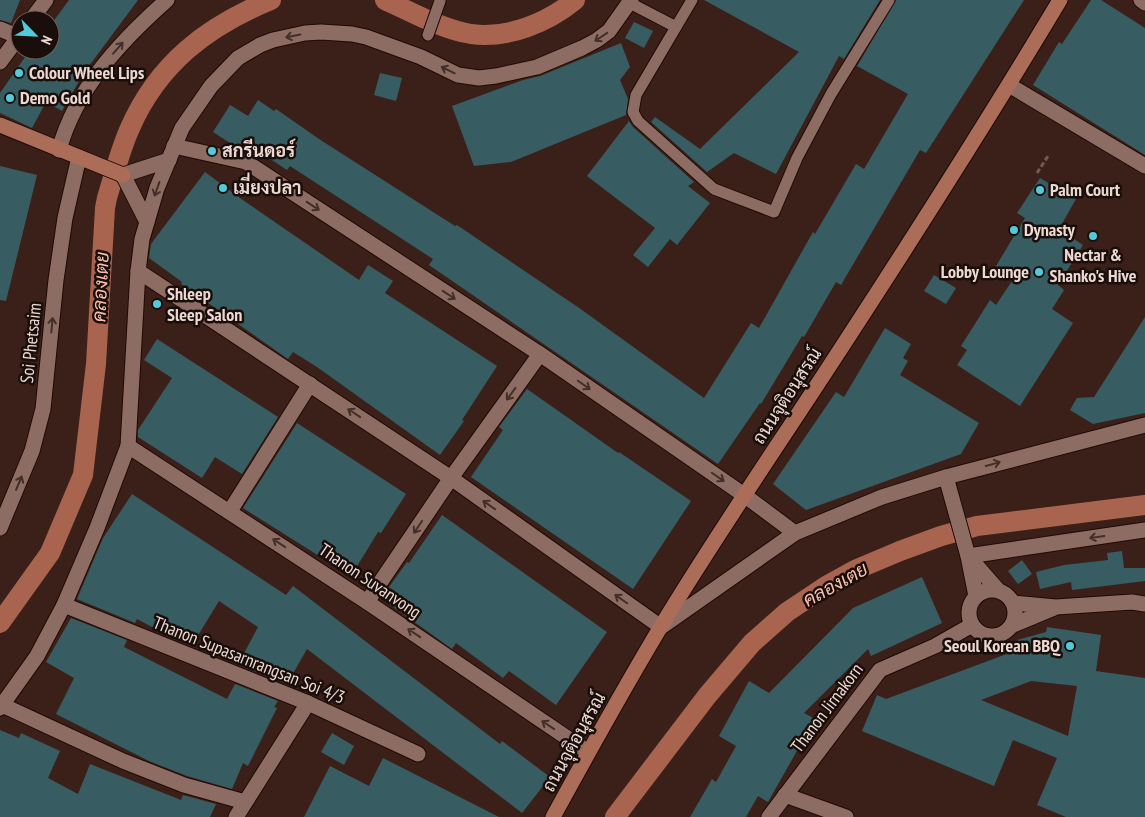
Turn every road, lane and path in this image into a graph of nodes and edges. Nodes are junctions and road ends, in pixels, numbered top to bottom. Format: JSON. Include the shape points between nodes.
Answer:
{"nodes":[{"id":1,"x":167,"y":0,"type":"edge"},
{"id":2,"x":692,"y":0,"type":"edge"},
{"id":3,"x":889,"y":0,"type":"edge"},
{"id":4,"x":1060,"y":0,"type":"edge"},
{"id":5,"x":1141,"y":0,"type":"edge"},
{"id":6,"x":440,"y":1,"type":"edge"},
{"id":7,"x":631,"y":2,"type":"edge"},
{"id":8,"x":1145,"y":3,"type":"edge"},
{"id":9,"x":676,"y":27,"type":"junction"},
{"id":10,"x":428,"y":35,"type":"dead end"},
{"id":11,"x":10,"y":48,"type":"edge"},
{"id":12,"x":0,"y":62,"type":"edge"},
{"id":13,"x":1009,"y":85,"type":"junction"},
{"id":14,"x":0,"y":125,"type":"edge"},
{"id":15,"x":59,"y":150,"type":"junction"},
{"id":16,"x":172,"y":153,"type":"junction"},
{"id":17,"x":1048,"y":156,"type":"dead end"},
{"id":18,"x":84,"y":159,"type":"junction"},
{"id":19,"x":1145,"y":166,"type":"edge"},
{"id":20,"x":1037,"y":173,"type":"dead end"},
{"id":21,"x":123,"y":174,"type":"junction"},
{"id":22,"x":147,"y":222,"type":"junction"},
{"id":23,"x":138,"y":271,"type":"junction"},
{"id":24,"x":540,"y":354,"type":"junction"},
{"id":25,"x":310,"y":384,"type":"junction"},
{"id":26,"x":1145,"y":425,"type":"edge"},
{"id":27,"x":128,"y":446,"type":"junction"},
{"id":28,"x":946,"y":477,"type":"junction"},
{"id":29,"x":451,"y":478,"type":"junction"},
{"id":30,"x":744,"y":495,"type":"junction"},
{"id":31,"x":230,"y":510,"type":"junction"},
{"id":32,"x":0,"y":528,"type":"edge"},
{"id":33,"x":1145,"y":530,"type":"edge"},
{"id":34,"x":795,"y":533,"type":"junction"},
{"id":35,"x":968,"y":556,"type":"junction"},
{"id":36,"x":997,"y":589,"type":"junction"},
{"id":37,"x":976,"y":596,"type":"junction"},
{"id":38,"x":368,"y":602,"type":"junction"},
{"id":39,"x":1014,"y":603,"type":"junction"},
{"id":40,"x":1145,"y":604,"type":"edge"},
{"id":41,"x":64,"y":605,"type":"junction"},
{"id":42,"x":1056,"y":607,"type":"junction"},
{"id":43,"x":972,"y":625,"type":"junction"},
{"id":44,"x":1013,"y":625,"type":"junction"},
{"id":45,"x":661,"y":627,"type":"junction"},
{"id":46,"x":984,"y":635,"type":"junction"},
{"id":47,"x":935,"y":646,"type":"junction"},
{"id":48,"x":308,"y":703,"type":"junction"},
{"id":49,"x":1,"y":706,"type":"edge"},
{"id":50,"x":588,"y":752,"type":"junction"},
{"id":51,"x":418,"y":754,"type":"dead end"},
{"id":52,"x":785,"y":795,"type":"junction"},
{"id":53,"x":245,"y":802,"type":"junction"},
{"id":54,"x":236,"y":817,"type":"edge"},
{"id":55,"x":553,"y":817,"type":"edge"},
{"id":56,"x":769,"y":817,"type":"edge"},
{"id":57,"x":846,"y":817,"type":"edge"}],
"edges":[{"from":15,"to":1,"type":"street","one_way":true,"via":[[69,121],[95,76],[126,38]]},
{"from":2,"to":9,"type":"lane"},
{"from":3,"to":9,"type":"lane","via":[[796,158],[774,212],[714,188],[638,121],[633,112],[636,95]]},
{"from":4,"to":13,"type":"street","name":"ถนนจุติอนุสรณ์"},
{"from":5,"to":8,"type":"street"},
{"from":6,"to":10,"type":"lane"},
{"from":7,"to":9,"type":"lane"},
{"from":7,"to":16,"type":"street","one_way":true,"via":[[609,32],[582,48],[538,67],[479,78],[458,75],[420,57],[352,34],[321,32],[273,40],[229,66],[211,86],[182,128]]},
{"from":11,"to":12,"type":"street"},
{"from":13,"to":19,"type":"street"},
{"from":13,"to":30,"type":"street","name":"ถนนจุติอนุสรณ์"},
{"from":14,"to":15,"type":"street"},
{"from":15,"to":18,"type":"street"},
{"from":16,"to":21,"type":"street"},
{"from":16,"to":22,"type":"street","one_way":true},
{"from":16,"to":24,"type":"street","one_way":true,"via":[[246,162]]},
{"from":17,"to":20,"type":"path"},
{"from":18,"to":21,"type":"street"},
{"from":32,"to":18,"type":"street","name":"Soi Phetsaim","one_way":true,"via":[[32,451],[43,409],[65,218]]},
{"from":21,"to":22,"type":"street"},
{"from":22,"to":23,"type":"street"},
{"from":23,"to":25,"type":"street"},
{"from":23,"to":27,"type":"street"},
{"from":24,"to":29,"type":"street","one_way":true},
{"from":24,"to":30,"type":"street","one_way":true},
{"from":29,"to":25,"type":"street","one_way":true},
{"from":25,"to":31,"type":"street"},
{"from":28,"to":26,"type":"street","one_way":true},
{"from":27,"to":31,"type":"street","name":"Thanon Suvanvong"},
{"from":27,"to":41,"type":"street"},
{"from":28,"to":34,"type":"street","via":[[882,497]]},
{"from":28,"to":35,"type":"street"},
{"from":29,"to":38,"type":"street","one_way":true},
{"from":45,"to":29,"type":"street","one_way":true},
{"from":30,"to":34,"type":"street"},
{"from":30,"to":45,"type":"street","name":"ถนนจุติอนุสรณ์"},
{"from":38,"to":31,"type":"street","name":"Thanon Suvanvong","one_way":true},
{"from":33,"to":35,"type":"street","one_way":true},
{"from":34,"to":45,"type":"street"},
{"from":35,"to":36,"type":"street"},
{"from":35,"to":37,"type":"street"},
{"from":36,"to":37,"type":"street","via":[[982,591]]},
{"from":36,"to":39,"type":"street"},
{"from":37,"to":43,"type":"street","via":[[969,609]]},
{"from":50,"to":38,"type":"street","name":"Thanon Suvanvong","one_way":true},
{"from":39,"to":42,"type":"street"},
{"from":39,"to":44,"type":"street"},
{"from":40,"to":42,"type":"street"},
{"from":41,"to":48,"type":"street","name":"Thanon Supasarnrangsan Soi 4/3"},
{"from":41,"to":49,"type":"street","via":[[37,656]]},
{"from":42,"to":44,"type":"street"},
{"from":43,"to":46,"type":"street"},
{"from":43,"to":47,"type":"street"},
{"from":44,"to":46,"type":"street","via":[[1000,635]]},
{"from":45,"to":50,"type":"street","name":"ถนนจุติอนุสรณ์"},
{"from":46,"to":47,"type":"street"},
{"from":47,"to":52,"type":"street","name":"Thanon Jirnakorn","via":[[880,670]]},
{"from":48,"to":51,"type":"street","name":"Thanon Supasarnrangsan Soi 4/3"},
{"from":48,"to":53,"type":"street"},
{"from":49,"to":53,"type":"street","via":[[184,786]]},
{"from":50,"to":55,"type":"street","name":"ถนนจุติอนุสรณ์"},
{"from":52,"to":56,"type":"street","name":"Thanon Jirnakorn"},
{"from":52,"to":57,"type":"street"},
{"from":53,"to":54,"type":"street"}]}
